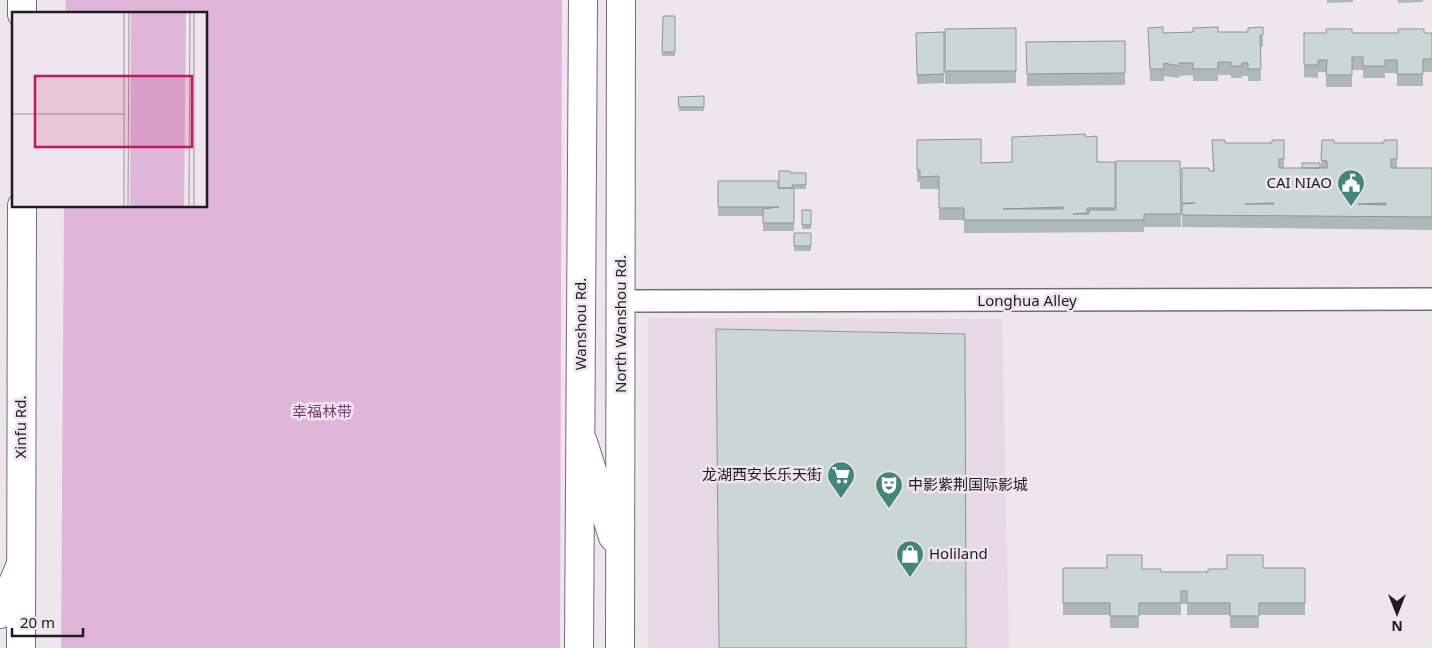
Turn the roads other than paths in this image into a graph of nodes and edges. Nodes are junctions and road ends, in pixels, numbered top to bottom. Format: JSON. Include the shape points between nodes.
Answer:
{"nodes":[{"id":1,"x":582,"y":0,"type":"edge"},
{"id":2,"x":621,"y":0,"type":"edge"},
{"id":3,"x":22,"y":208,"type":"edge"},
{"id":4,"x":1432,"y":299,"type":"edge"},
{"id":5,"x":621,"y":301,"type":"junction"},
{"id":6,"x":580,"y":434,"type":"junction"},
{"id":7,"x":620,"y":562,"type":"junction"},
{"id":8,"x":21,"y":564,"type":"junction"},
{"id":9,"x":0,"y":614,"type":"edge"},
{"id":10,"x":21,"y":648,"type":"edge"},
{"id":11,"x":579,"y":648,"type":"edge"},
{"id":12,"x":620,"y":648,"type":"edge"}],
"edges":[{"from":1,"to":6,"type":"main road","name":"Wanshou Rd."},
{"from":2,"to":5,"type":"main road","name":"North Wanshou Rd."},
{"from":3,"to":8,"type":"main road","name":"Xinfu Rd."},
{"from":4,"to":5,"type":"street","name":"Longhua Alley"},
{"from":5,"to":7,"type":"main road","name":"North Wanshou Rd."},
{"from":6,"to":7,"type":"main road"},
{"from":6,"to":11,"type":"main road","name":"Wanshou Rd."},
{"from":7,"to":12,"type":"main road","name":"North Wanshou Rd."},
{"from":8,"to":9,"type":"main road"},
{"from":8,"to":10,"type":"main road","name":"Xinfu Rd."}]}
